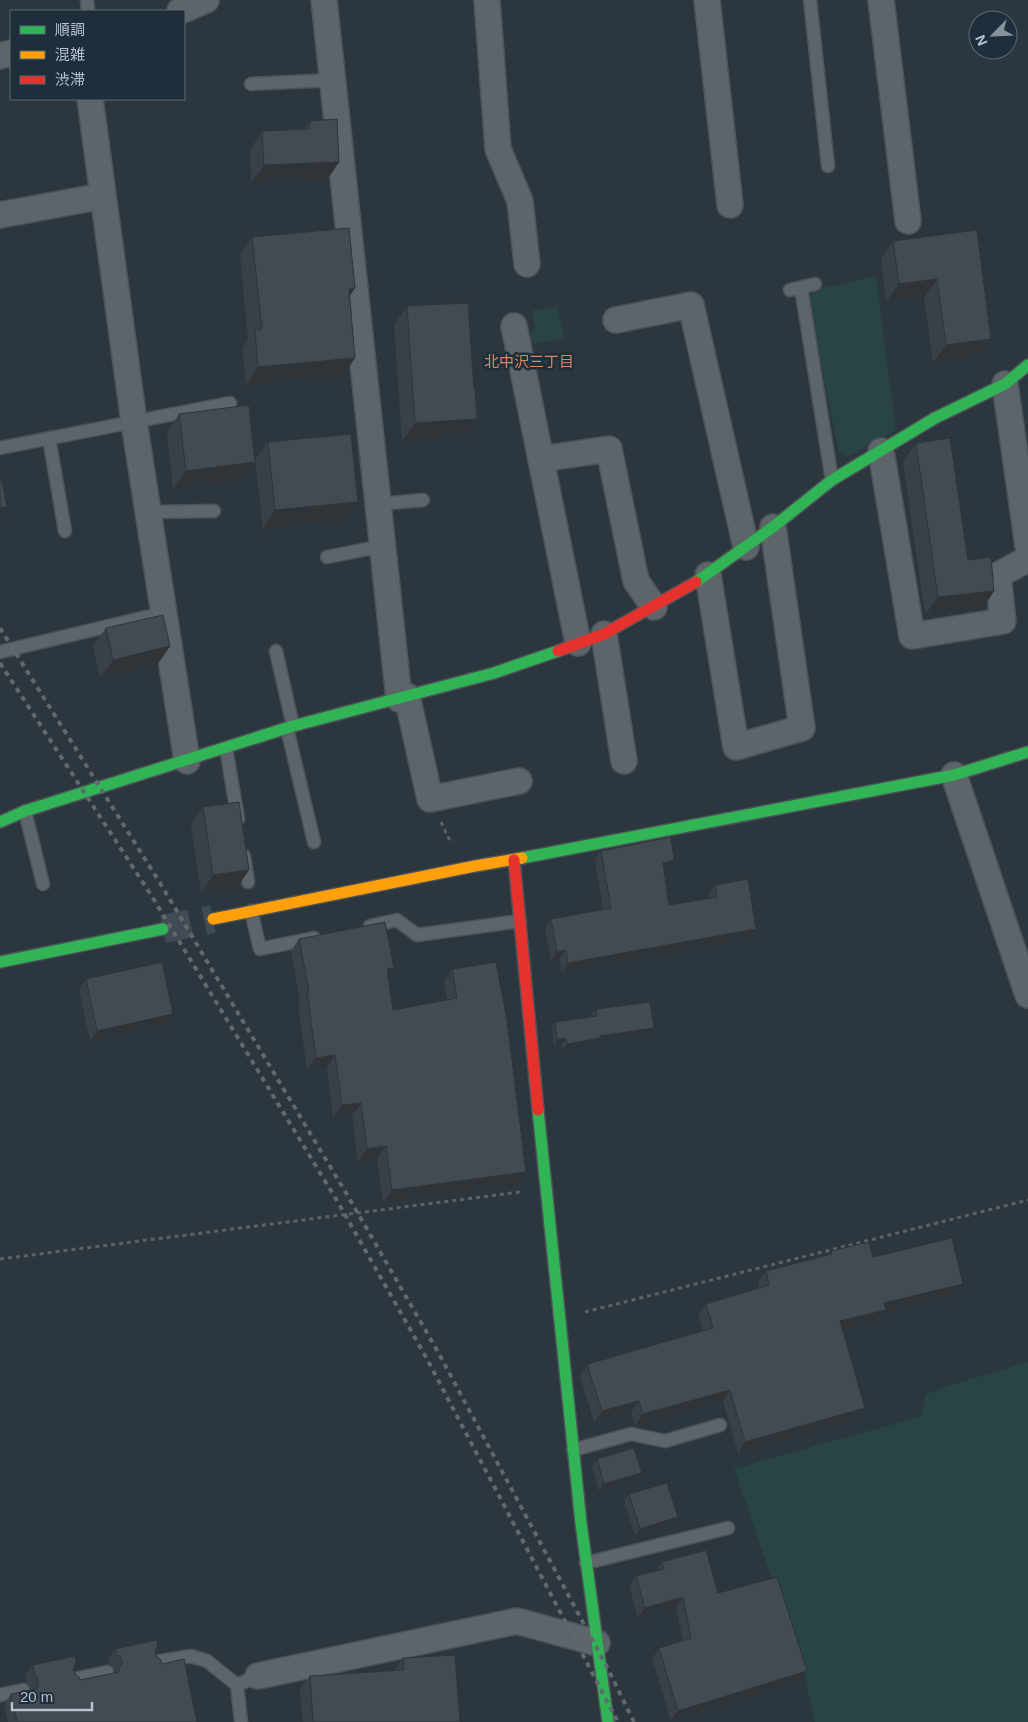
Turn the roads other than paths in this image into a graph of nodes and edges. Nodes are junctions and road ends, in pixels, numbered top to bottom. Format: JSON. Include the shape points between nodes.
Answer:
{"nodes":[{"id":1,"x":206,"y":0,"type":"edge"},
{"id":2,"x":324,"y":0,"type":"edge"},
{"id":3,"x":487,"y":0,"type":"edge"},
{"id":4,"x":707,"y":0,"type":"edge"},
{"id":5,"x":810,"y":0,"type":"edge"},
{"id":6,"x":881,"y":0,"type":"edge"},
{"id":7,"x":182,"y":10,"type":"edge"},
{"id":8,"x":332,"y":80,"type":"junction"},
{"id":9,"x":251,"y":84,"type":"dead end"},
{"id":10,"x":90,"y":100,"type":"edge"},
{"id":11,"x":828,"y":166,"type":"dead end"},
{"id":12,"x":103,"y":196,"type":"junction"},
{"id":13,"x":730,"y":205,"type":"dead end"},
{"id":14,"x":0,"y":215,"type":"edge"},
{"id":15,"x":908,"y":220,"type":"dead end"},
{"id":16,"x":527,"y":264,"type":"dead end"},
{"id":17,"x":815,"y":284,"type":"dead end"},
{"id":18,"x":616,"y":320,"type":"dead end"},
{"id":19,"x":514,"y":326,"type":"dead end"},
{"id":20,"x":1028,"y":365,"type":"edge"},
{"id":21,"x":1005,"y":384,"type":"junction"},
{"id":22,"x":230,"y":403,"type":"dead end"},
{"id":23,"x":134,"y":422,"type":"junction"},
{"id":24,"x":49,"y":438,"type":"junction"},
{"id":25,"x":0,"y":448,"type":"edge"},
{"id":26,"x":881,"y":451,"type":"junction"},
{"id":27,"x":541,"y":459,"type":"junction"},
{"id":28,"x":832,"y":480,"type":"junction"},
{"id":29,"x":423,"y":500,"type":"dead end"},
{"id":30,"x":379,"y":504,"type":"junction"},
{"id":31,"x":214,"y":511,"type":"dead end"},
{"id":32,"x":148,"y":512,"type":"junction"},
{"id":33,"x":773,"y":527,"type":"junction"},
{"id":34,"x":65,"y":532,"type":"dead end"},
{"id":35,"x":383,"y":546,"type":"junction"},
{"id":36,"x":1028,"y":546,"type":"edge"},
{"id":37,"x":746,"y":547,"type":"junction"},
{"id":38,"x":327,"y":557,"type":"dead end"},
{"id":39,"x":1028,"y":559,"type":"edge"},
{"id":40,"x":708,"y":575,"type":"junction"},
{"id":41,"x":654,"y":607,"type":"junction"},
{"id":42,"x":163,"y":614,"type":"junction"},
{"id":43,"x":604,"y":634,"type":"junction"},
{"id":44,"x":578,"y":644,"type":"junction"},
{"id":45,"x":276,"y":651,"type":"dead end"},
{"id":46,"x":0,"y":652,"type":"edge"},
{"id":47,"x":403,"y":698,"type":"junction"},
{"id":48,"x":290,"y":727,"type":"junction"},
{"id":49,"x":226,"y":748,"type":"junction"},
{"id":50,"x":1028,"y":752,"type":"edge"},
{"id":51,"x":187,"y":761,"type":"junction"},
{"id":52,"x":624,"y":761,"type":"dead end"},
{"id":53,"x":954,"y":775,"type":"junction"},
{"id":54,"x":519,"y":781,"type":"dead end"},
{"id":55,"x":25,"y":811,"type":"junction"},
{"id":56,"x":0,"y":822,"type":"edge"},
{"id":57,"x":314,"y":842,"type":"dead end"},
{"id":58,"x":514,"y":860,"type":"junction"},
{"id":59,"x":248,"y":882,"type":"edge"},
{"id":60,"x":43,"y":884,"type":"dead end"},
{"id":61,"x":251,"y":911,"type":"junction"},
{"id":62,"x":213,"y":919,"type":"tunnel mouth"},
{"id":63,"x":520,"y":921,"type":"junction"},
{"id":64,"x":360,"y":928,"type":"edge"},
{"id":65,"x":163,"y":929,"type":"tunnel mouth"},
{"id":66,"x":324,"y":936,"type":"edge"},
{"id":67,"x":0,"y":962,"type":"edge"},
{"id":68,"x":1028,"y":995,"type":"edge"},
{"id":69,"x":720,"y":1425,"type":"dead end"},
{"id":70,"x":573,"y":1450,"type":"junction"},
{"id":71,"x":728,"y":1528,"type":"dead end"},
{"id":72,"x":586,"y":1563,"type":"junction"},
{"id":73,"x":597,"y":1643,"type":"junction"},
{"id":74,"x":156,"y":1662,"type":"edge"},
{"id":75,"x":107,"y":1672,"type":"edge"},
{"id":76,"x":74,"y":1679,"type":"edge"},
{"id":77,"x":248,"y":1680,"type":"junction"},
{"id":78,"x":22,"y":1690,"type":"edge"},
{"id":79,"x":0,"y":1694,"type":"edge"},
{"id":80,"x":241,"y":1722,"type":"edge"},
{"id":81,"x":608,"y":1722,"type":"edge"}],
"edges":[{"from":1,"to":7,"type":"street"},
{"from":2,"to":8,"type":"street"},
{"from":3,"to":16,"type":"street","via":[[498,149],[520,200]]},
{"from":4,"to":13,"type":"street"},
{"from":5,"to":11,"type":"lane"},
{"from":6,"to":15,"type":"street"},
{"from":8,"to":9,"type":"lane"},
{"from":8,"to":30,"type":"street"},
{"from":10,"to":12,"type":"street"},
{"from":12,"to":14,"type":"street"},
{"from":12,"to":23,"type":"street"},
{"from":17,"to":28,"type":"lane","via":[[796,289]]},
{"from":18,"to":37,"type":"street","via":[[691,305]]},
{"from":19,"to":27,"type":"street"},
{"from":20,"to":21,"type":"street"},
{"from":21,"to":26,"type":"street","via":[[935,418]]},
{"from":21,"to":36,"type":"street"},
{"from":22,"to":23,"type":"lane"},
{"from":23,"to":24,"type":"lane"},
{"from":23,"to":32,"type":"street"},
{"from":24,"to":25,"type":"lane"},
{"from":24,"to":34,"type":"lane"},
{"from":26,"to":28,"type":"street"},
{"from":26,"to":39,"type":"street","via":[[912,636],[1003,621],[998,575]]},
{"from":27,"to":41,"type":"street","via":[[609,449],[636,581]]},
{"from":27,"to":44,"type":"street"},
{"from":28,"to":33,"type":"street"},
{"from":29,"to":30,"type":"lane"},
{"from":30,"to":35,"type":"street"},
{"from":31,"to":32,"type":"lane"},
{"from":32,"to":42,"type":"street"},
{"from":33,"to":37,"type":"street"},
{"from":33,"to":40,"type":"street","via":[[802,728],[736,747]]},
{"from":35,"to":38,"type":"lane"},
{"from":35,"to":47,"type":"street"},
{"from":37,"to":40,"type":"street"},
{"from":40,"to":41,"type":"street"},
{"from":41,"to":43,"type":"street"},
{"from":42,"to":46,"type":"lane"},
{"from":42,"to":51,"type":"street"},
{"from":43,"to":44,"type":"street"},
{"from":43,"to":52,"type":"street"},
{"from":44,"to":47,"type":"street","via":[[494,673]]},
{"from":45,"to":48,"type":"lane"},
{"from":47,"to":48,"type":"street"},
{"from":47,"to":54,"type":"street","via":[[430,799]]},
{"from":48,"to":49,"type":"street"},
{"from":48,"to":57,"type":"lane"},
{"from":49,"to":51,"type":"street"},
{"from":49,"to":59,"type":"lane"},
{"from":50,"to":53,"type":"street"},
{"from":51,"to":55,"type":"street"},
{"from":53,"to":58,"type":"street"},
{"from":53,"to":68,"type":"street"},
{"from":55,"to":56,"type":"street"},
{"from":55,"to":60,"type":"lane"},
{"from":58,"to":61,"type":"street"},
{"from":58,"to":63,"type":"street"},
{"from":61,"to":62,"type":"street"},
{"from":61,"to":66,"type":"lane","via":[[260,950]]},
{"from":63,"to":64,"type":"lane","via":[[417,935],[397,920]]},
{"from":63,"to":70,"type":"street"},
{"from":65,"to":67,"type":"street"},
{"from":69,"to":70,"type":"lane","via":[[665,1442],[631,1434]]},
{"from":70,"to":72,"type":"street"},
{"from":71,"to":72,"type":"lane"},
{"from":72,"to":73,"type":"street"},
{"from":73,"to":77,"type":"street","via":[[517,1621]]},
{"from":73,"to":81,"type":"street"},
{"from":74,"to":77,"type":"lane","via":[[191,1656]]},
{"from":75,"to":76,"type":"lane"},
{"from":77,"to":80,"type":"lane"},
{"from":78,"to":79,"type":"lane"}]}
